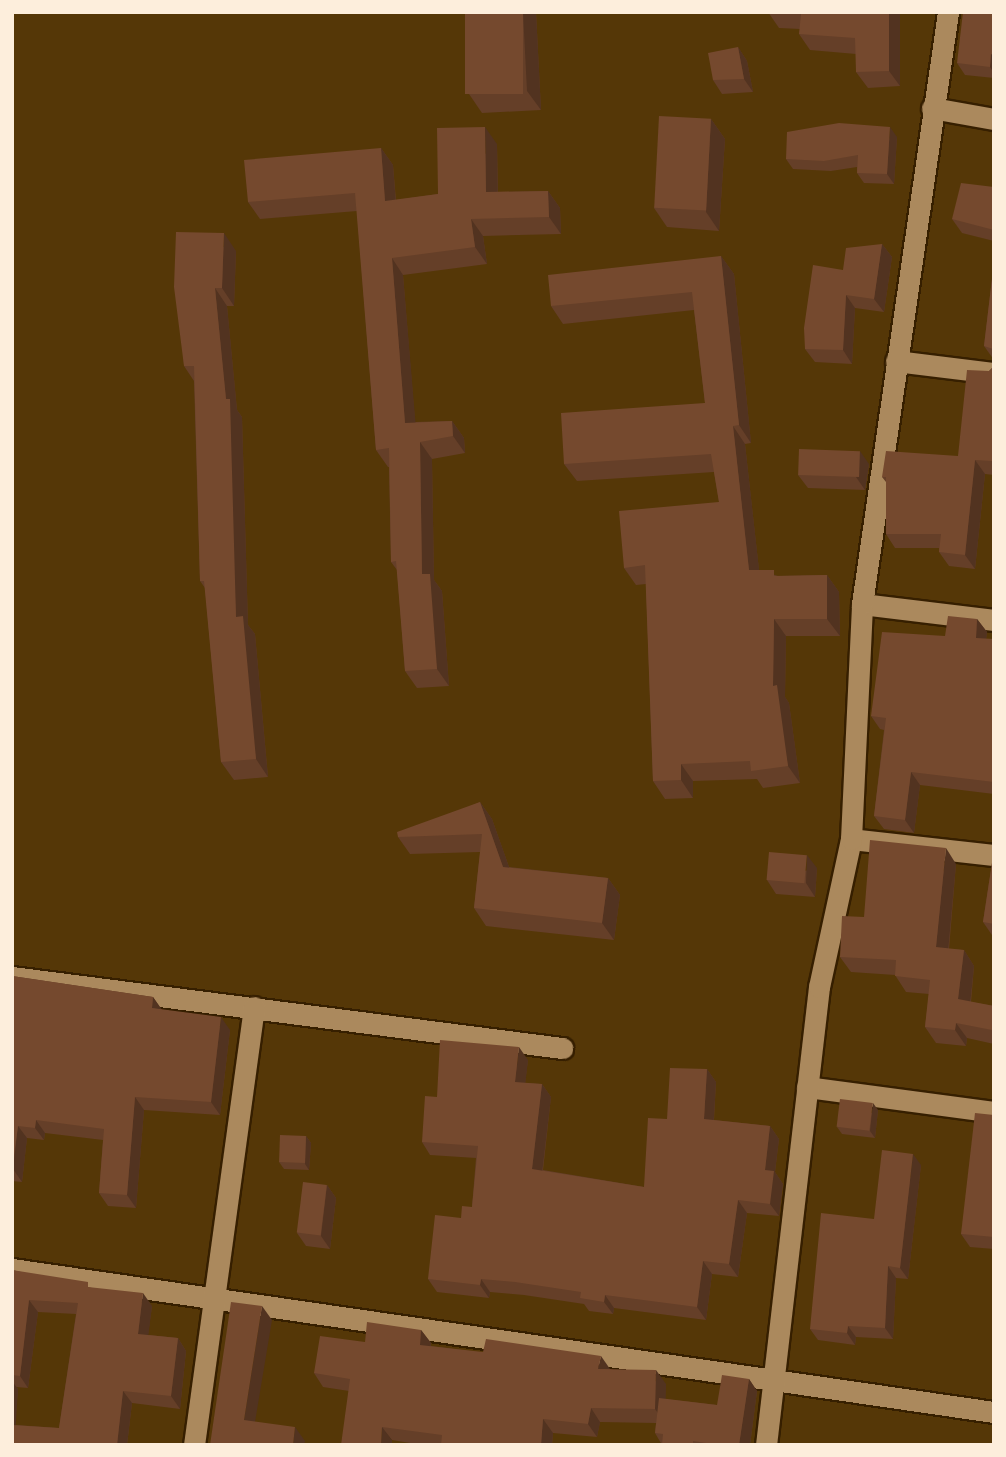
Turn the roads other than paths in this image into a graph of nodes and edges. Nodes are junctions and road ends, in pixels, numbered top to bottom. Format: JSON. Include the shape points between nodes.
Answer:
{"nodes":[{"id":1,"x":948,"y":12,"type":"edge"},
{"id":2,"x":932,"y":108,"type":"junction"},
{"id":3,"x":994,"y":119,"type":"edge"},
{"id":4,"x":896,"y":361,"type":"junction"},
{"id":5,"x":994,"y":373,"type":"edge"},
{"id":6,"x":862,"y":604,"type":"junction"},
{"id":7,"x":994,"y":620,"type":"edge"},
{"id":8,"x":851,"y":839,"type":"junction"},
{"id":9,"x":994,"y":855,"type":"edge"},
{"id":10,"x":12,"y":977,"type":"edge"},
{"id":11,"x":254,"y":1007,"type":"junction"},
{"id":12,"x":562,"y":1048,"type":"dead end"},
{"id":13,"x":807,"y":1087,"type":"junction"},
{"id":14,"x":994,"y":1112,"type":"edge"},
{"id":15,"x":12,"y":1269,"type":"edge"},
{"id":16,"x":215,"y":1298,"type":"junction"},
{"id":17,"x":774,"y":1378,"type":"junction"},
{"id":18,"x":994,"y":1412,"type":"edge"},
{"id":19,"x":194,"y":1445,"type":"edge"},
{"id":20,"x":766,"y":1445,"type":"edge"}],
"edges":[{"from":1,"to":2,"type":"street"},
{"from":2,"to":3,"type":"street"},
{"from":2,"to":4,"type":"street"},
{"from":4,"to":5,"type":"street"},
{"from":4,"to":6,"type":"street"},
{"from":6,"to":7,"type":"street"},
{"from":6,"to":8,"type":"street"},
{"from":8,"to":9,"type":"street"},
{"from":8,"to":13,"type":"street","via":[[819,987]]},
{"from":10,"to":11,"type":"street"},
{"from":11,"to":12,"type":"street"},
{"from":11,"to":16,"type":"street"},
{"from":13,"to":14,"type":"street"},
{"from":13,"to":17,"type":"street"},
{"from":15,"to":16,"type":"street"},
{"from":16,"to":17,"type":"street"},
{"from":16,"to":19,"type":"street"},
{"from":17,"to":18,"type":"street"},
{"from":17,"to":20,"type":"street"}]}
